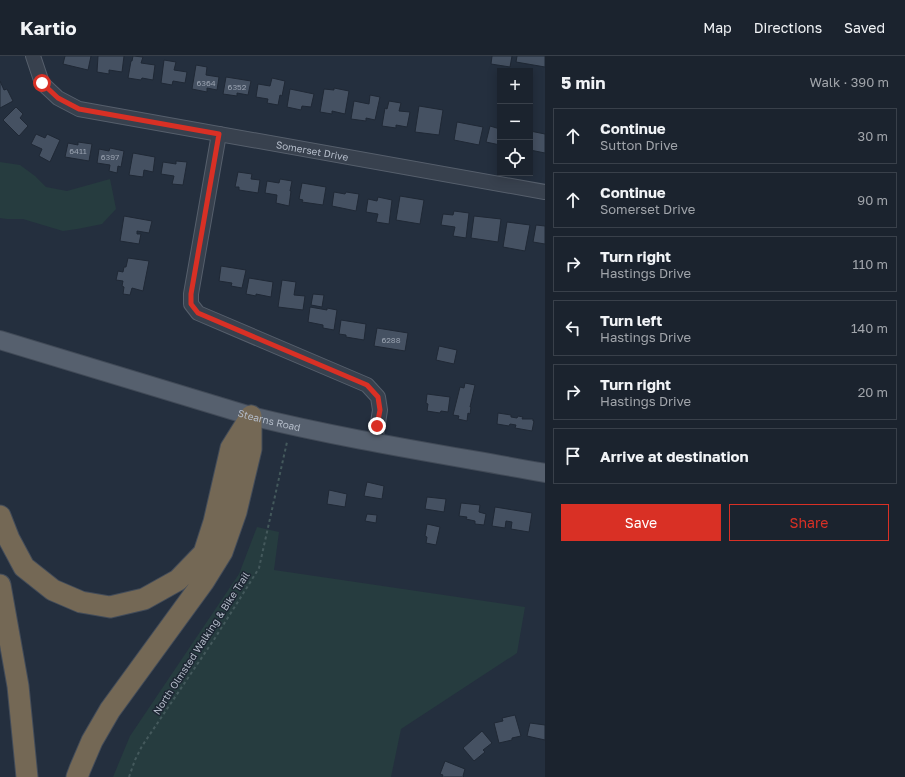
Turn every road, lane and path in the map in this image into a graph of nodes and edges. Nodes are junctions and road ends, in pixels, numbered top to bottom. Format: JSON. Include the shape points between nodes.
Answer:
{"nodes":[{"id":1,"x":33,"y":56,"type":"edge"},
{"id":2,"x":219,"y":134,"type":"junction"},
{"id":3,"x":545,"y":192,"type":"edge"},
{"id":4,"x":0,"y":340,"type":"edge"},
{"id":5,"x":251,"y":416,"type":"junction"},
{"id":6,"x":287,"y":442,"type":"dead end"},
{"id":7,"x":375,"y":442,"type":"junction"},
{"id":8,"x":545,"y":473,"type":"edge"},
{"id":9,"x":0,"y":516,"type":"edge"},
{"id":10,"x":0,"y":585,"type":"edge"},
{"id":11,"x":27,"y":777,"type":"edge"},
{"id":12,"x":77,"y":777,"type":"edge"},
{"id":13,"x":129,"y":777,"type":"edge"}],
"edges":[{"from":1,"to":2,"type":"street","name":"Somerset Drive","via":[[42,83],[58,98],[79,109]]},
{"from":2,"to":3,"type":"street","name":"Somerset Drive"},
{"from":2,"to":7,"type":"street","via":[[191,304],[198,313],[367,385],[378,397],[380,410]]},
{"from":4,"to":5,"type":"main road","name":"Stearns Road"},
{"from":5,"to":7,"type":"main road","name":"Stearns Road"},
{"from":5,"to":9,"type":"highway","via":[[232,448],[204,553],[178,580],[144,599],[110,607],[81,602],[53,590],[24,567],[8,539]]},
{"from":5,"to":12,"type":"highway","via":[[251,448],[236,512],[222,552],[204,581],[110,710],[92,740]]},
{"from":6,"to":13,"type":"path","name":"North Olmsted Walking & Bike Trail","via":[[259,568],[142,746]]},
{"from":7,"to":8,"type":"main road","name":"Stearns Road"},
{"from":10,"to":11,"type":"highway","via":[[18,686]]}]}
